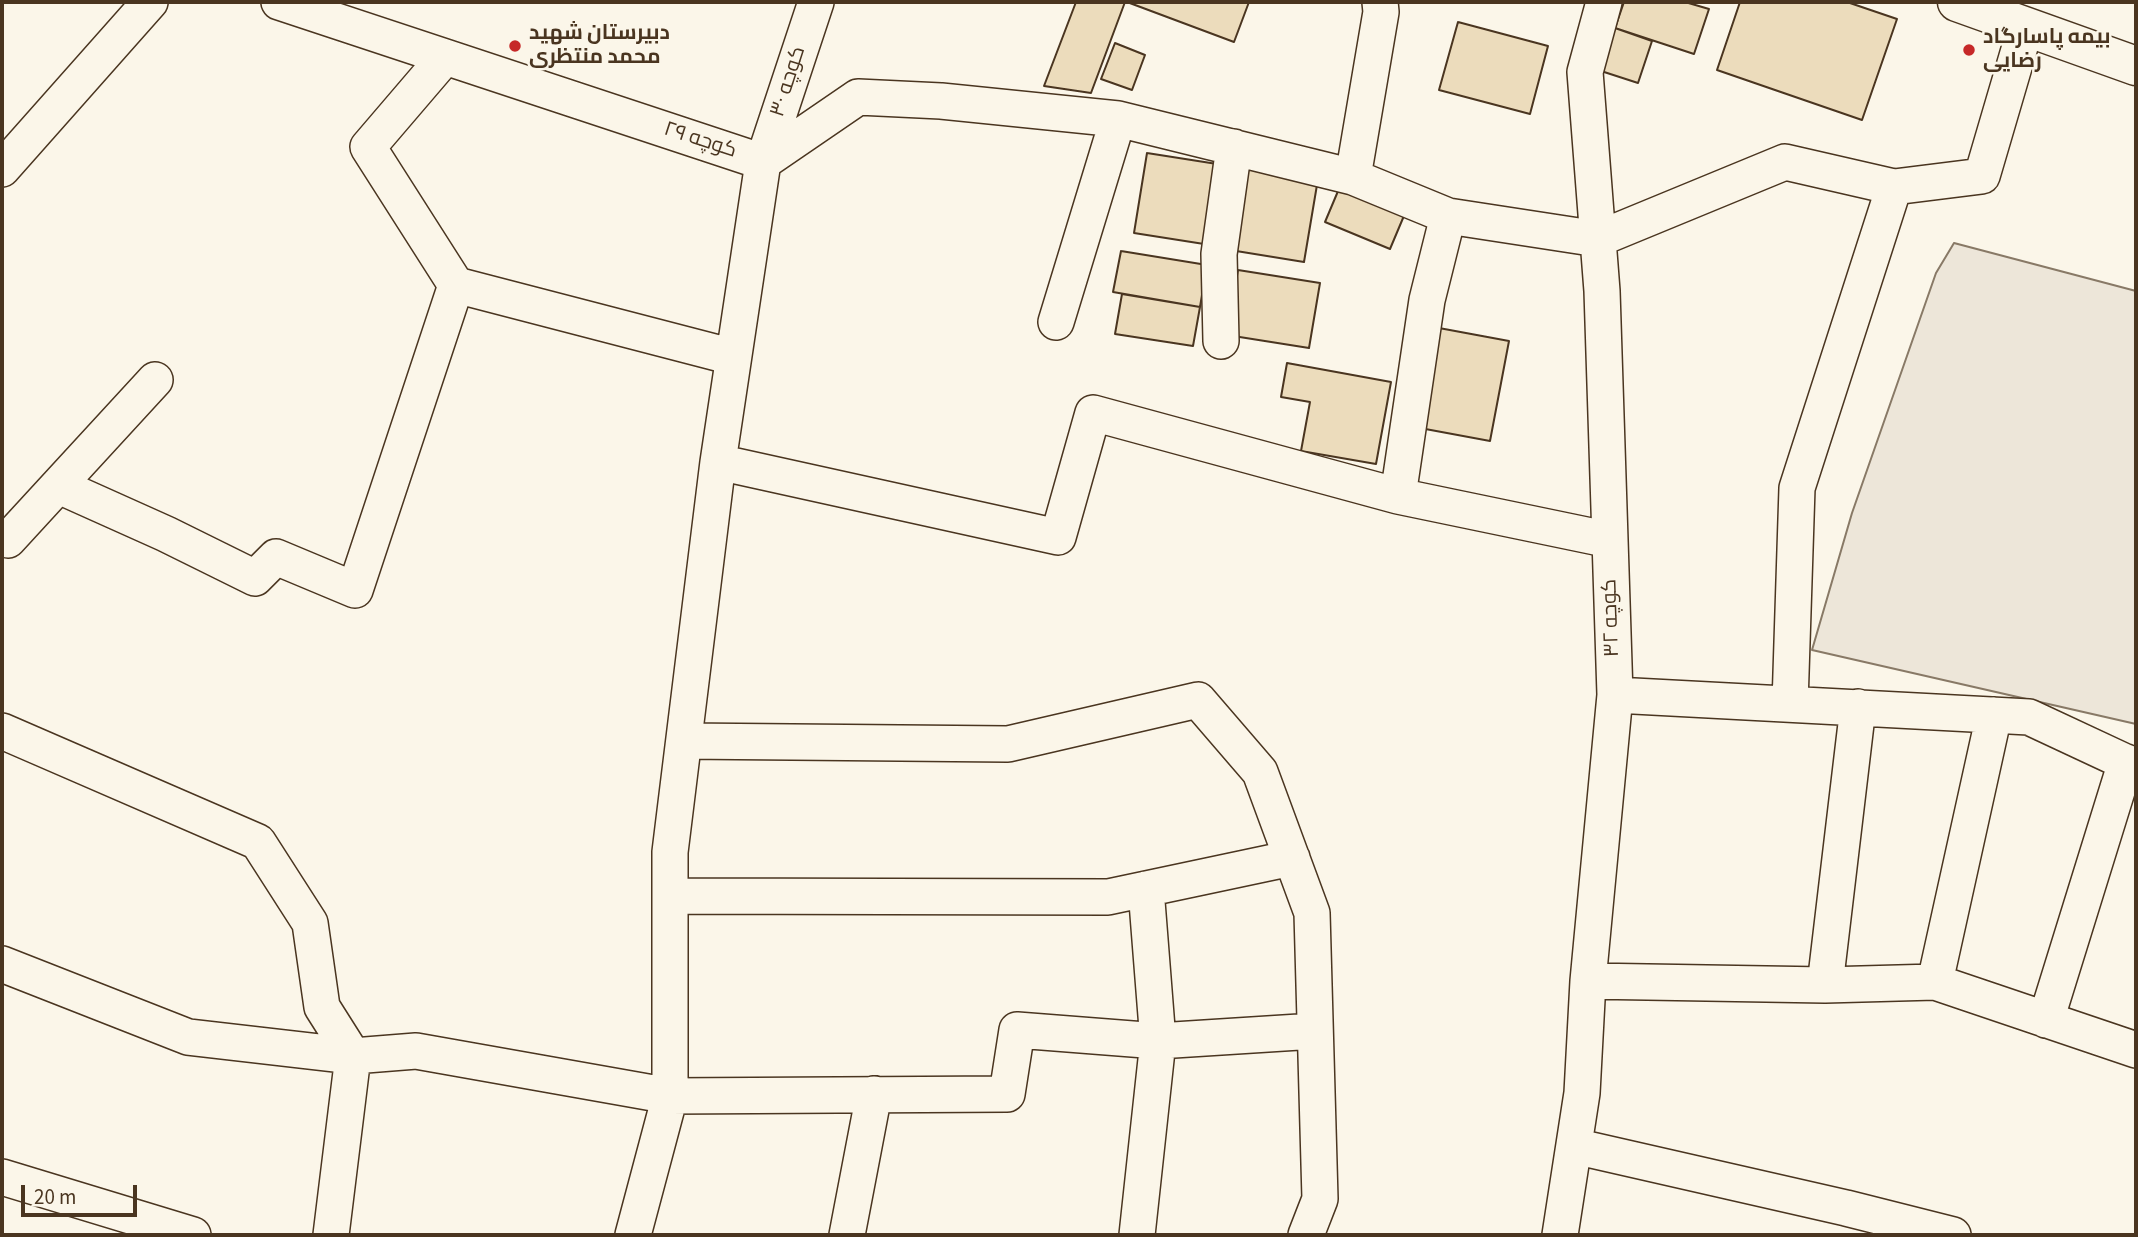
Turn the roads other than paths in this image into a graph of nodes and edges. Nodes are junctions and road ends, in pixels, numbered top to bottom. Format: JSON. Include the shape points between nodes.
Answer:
{"nodes":[{"id":1,"x":150,"y":2,"type":"edge"},
{"id":2,"x":279,"y":2,"type":"edge"},
{"id":3,"x":816,"y":2,"type":"edge"},
{"id":4,"x":1380,"y":2,"type":"edge"},
{"id":5,"x":1604,"y":2,"type":"edge"},
{"id":6,"x":1957,"y":2,"type":"edge"},
{"id":7,"x":2026,"y":26,"type":"junction"},
{"id":8,"x":445,"y":57,"type":"junction"},
{"id":9,"x":2136,"y":66,"type":"edge"},
{"id":10,"x":1118,"y":119,"type":"junction"},
{"id":11,"x":1234,"y":147,"type":"junction"},
{"id":12,"x":763,"y":162,"type":"junction"},
{"id":13,"x":2,"y":169,"type":"edge"},
{"id":14,"x":1353,"y":177,"type":"junction"},
{"id":15,"x":1894,"y":187,"type":"junction"},
{"id":16,"x":1448,"y":216,"type":"junction"},
{"id":17,"x":1598,"y":239,"type":"junction"},
{"id":18,"x":456,"y":285,"type":"junction"},
{"id":19,"x":1056,"y":322,"type":"dead end"},
{"id":20,"x":1221,"y":341,"type":"dead end"},
{"id":21,"x":733,"y":358,"type":"junction"},
{"id":22,"x":155,"y":380,"type":"dead end"},
{"id":23,"x":718,"y":461,"type":"junction"},
{"id":24,"x":59,"y":485,"type":"junction"},
{"id":25,"x":1398,"y":496,"type":"junction"},
{"id":26,"x":1610,"y":540,"type":"junction"},
{"id":27,"x":4,"y":543,"type":"edge"},
{"id":28,"x":1615,"y":695,"type":"junction"},
{"id":29,"x":1790,"y":704,"type":"junction"},
{"id":30,"x":1858,"y":708,"type":"junction"},
{"id":31,"x":1994,"y":715,"type":"junction"},
{"id":32,"x":2,"y":731,"type":"edge"},
{"id":33,"x":684,"y":741,"type":"junction"},
{"id":34,"x":2131,"y":764,"type":"edge"},
{"id":35,"x":1292,"y":858,"type":"junction"},
{"id":36,"x":1146,"y":889,"type":"junction"},
{"id":37,"x":670,"y":896,"type":"junction"},
{"id":38,"x":2,"y":964,"type":"edge"},
{"id":39,"x":1588,"y":981,"type":"junction"},
{"id":40,"x":1935,"y":982,"type":"junction"},
{"id":41,"x":1825,"y":985,"type":"junction"},
{"id":42,"x":2046,"y":1020,"type":"junction"},
{"id":43,"x":1315,"y":1031,"type":"junction"},
{"id":44,"x":1158,"y":1041,"type":"junction"},
{"id":45,"x":2136,"y":1050,"type":"edge"},
{"id":46,"x":353,"y":1056,"type":"junction"},
{"id":47,"x":874,"y":1094,"type":"junction"},
{"id":48,"x":670,"y":1096,"type":"junction"},
{"id":49,"x":1574,"y":1146,"type":"junction"},
{"id":50,"x":4,"y":1183,"type":"edge"},
{"id":51,"x":1843,"y":1222,"type":"edge"},
{"id":52,"x":179,"y":1233,"type":"edge"},
{"id":53,"x":331,"y":1235,"type":"edge"},
{"id":54,"x":633,"y":1235,"type":"edge"},
{"id":55,"x":847,"y":1235,"type":"edge"},
{"id":56,"x":1137,"y":1235,"type":"edge"},
{"id":57,"x":1306,"y":1235,"type":"edge"},
{"id":58,"x":1560,"y":1235,"type":"edge"},
{"id":59,"x":1953,"y":1235,"type":"edge"}],
"edges":[{"from":1,"to":13,"type":"street"},
{"from":2,"to":8,"type":"street","name":"کوچه ۲۹"},
{"from":3,"to":12,"type":"street","name":"کوچه ۳۰"},
{"from":4,"to":14,"type":"street"},
{"from":5,"to":17,"type":"street","name":"کوچه ۳۲","via":[[1586,72]]},
{"from":6,"to":7,"type":"main road"},
{"from":7,"to":9,"type":"main road"},
{"from":7,"to":15,"type":"street","via":[[1982,176]]},
{"from":8,"to":12,"type":"street","name":"کوچه ۲۹"},
{"from":8,"to":18,"type":"street","via":[[368,147]]},
{"from":10,"to":11,"type":"street","name":"کوچه ۲۹"},
{"from":10,"to":12,"type":"street","name":"کوچه ۲۹","via":[[858,97]]},
{"from":10,"to":19,"type":"street"},
{"from":11,"to":14,"type":"street","name":"کوچه ۲۹"},
{"from":11,"to":20,"type":"street","via":[[1219,254]]},
{"from":12,"to":21,"type":"street","name":"کوچه ۳۰"},
{"from":14,"to":16,"type":"street","name":"کوچه ۲۹"},
{"from":15,"to":17,"type":"street","via":[[1785,162]]},
{"from":15,"to":29,"type":"street","via":[[1797,488]]},
{"from":16,"to":17,"type":"street","name":"کوچه ۲۹"},
{"from":16,"to":25,"type":"street","via":[[1427,300]]},
{"from":17,"to":26,"type":"street","name":"کوچه ۳۲"},
{"from":18,"to":21,"type":"street"},
{"from":18,"to":24,"type":"street","via":[[355,590],[276,557],[256,578]]},
{"from":21,"to":23,"type":"street","name":"کوچه ۳۰"},
{"from":22,"to":24,"type":"street"},
{"from":23,"to":25,"type":"street","via":[[1058,537],[1093,413]]},
{"from":23,"to":33,"type":"street","name":"کوچه ۳۰"},
{"from":24,"to":27,"type":"street"},
{"from":25,"to":26,"type":"street"},
{"from":26,"to":28,"type":"street","name":"کوچه ۳۲"},
{"from":28,"to":29,"type":"street"},
{"from":28,"to":39,"type":"street","name":"کوچه ۳۲"},
{"from":29,"to":30,"type":"street"},
{"from":30,"to":31,"type":"street"},
{"from":30,"to":41,"type":"street"},
{"from":31,"to":34,"type":"street","via":[[2029,716]]},
{"from":31,"to":40,"type":"street"},
{"from":32,"to":46,"type":"street","via":[[258,842],[310,923],[323,1007]]},
{"from":33,"to":35,"type":"street","via":[[1008,744],[1198,701],[1260,772]]},
{"from":33,"to":37,"type":"street","name":"کوچه ۳۰","via":[[670,852]]},
{"from":34,"to":42,"type":"street"},
{"from":35,"to":36,"type":"street"},
{"from":35,"to":43,"type":"street","via":[[1312,913]]},
{"from":36,"to":37,"type":"street","via":[[1108,897]]},
{"from":36,"to":44,"type":"street"},
{"from":37,"to":48,"type":"street","name":"کوچه ۳۰"},
{"from":38,"to":46,"type":"street","via":[[188,1037]]},
{"from":39,"to":41,"type":"street"},
{"from":39,"to":49,"type":"street","name":"کوچه ۳۲"},
{"from":40,"to":41,"type":"street"},
{"from":40,"to":42,"type":"street"},
{"from":42,"to":45,"type":"street"},
{"from":43,"to":44,"type":"street"},
{"from":43,"to":57,"type":"street","via":[[1320,1199]]},
{"from":44,"to":47,"type":"street","via":[[1017,1030],[1007,1094]]},
{"from":44,"to":56,"type":"street"},
{"from":46,"to":48,"type":"street","via":[[416,1051]]},
{"from":46,"to":53,"type":"street"},
{"from":47,"to":48,"type":"street"},
{"from":47,"to":55,"type":"street"},
{"from":48,"to":54,"type":"street","name":"کوچه ۳۰"},
{"from":49,"to":51,"type":"street"},
{"from":49,"to":58,"type":"street","name":"کوچه ۳۲"},
{"from":50,"to":52,"type":"street"},
{"from":51,"to":59,"type":"street"}]}
